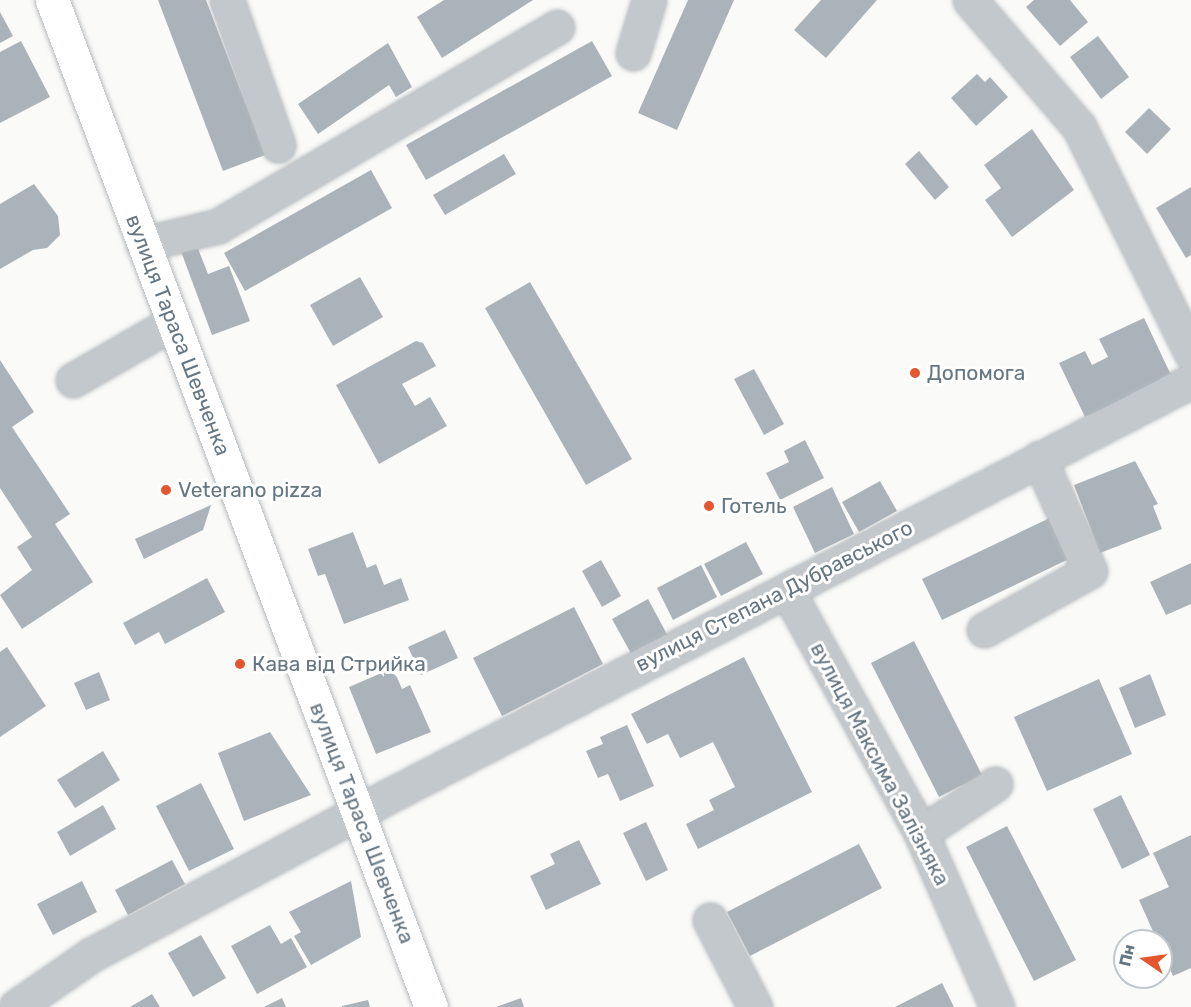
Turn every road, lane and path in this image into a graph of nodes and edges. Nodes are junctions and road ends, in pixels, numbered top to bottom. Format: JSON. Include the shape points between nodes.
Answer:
{"nodes":[{"id":1,"x":52,"y":0,"type":"edge"},
{"id":2,"x":226,"y":0,"type":"edge"},
{"id":3,"x":649,"y":0,"type":"edge"},
{"id":4,"x":970,"y":0,"type":"edge"},
{"id":5,"x":557,"y":27,"type":"dead end"},
{"id":6,"x":633,"y":53,"type":"dead end"},
{"id":7,"x":278,"y":145,"type":"dead end"},
{"id":8,"x":143,"y":244,"type":"junction"},
{"id":9,"x":174,"y":322,"type":"junction"},
{"id":10,"x":1189,"y":344,"type":"edge"},
{"id":11,"x":73,"y":380,"type":"dead end"},
{"id":12,"x":1191,"y":381,"type":"edge"},
{"id":13,"x":1039,"y":458,"type":"junction"},
{"id":14,"x":787,"y":590,"type":"junction"},
{"id":15,"x":984,"y":630,"type":"dead end"},
{"id":16,"x":995,"y":784,"type":"dead end"},
{"id":17,"x":359,"y":812,"type":"junction"},
{"id":18,"x":921,"y":832,"type":"junction"},
{"id":19,"x":710,"y":920,"type":"dead end"},
{"id":20,"x":16,"y":1007,"type":"edge"},
{"id":21,"x":431,"y":1007,"type":"edge"},
{"id":22,"x":755,"y":1007,"type":"edge"},
{"id":23,"x":997,"y":1007,"type":"edge"}],
"edges":[{"from":1,"to":8,"type":"main road","name":"вулиця Тараса Шевченка"},
{"from":2,"to":7,"type":"street"},
{"from":3,"to":6,"type":"street"},
{"from":4,"to":10,"type":"street","via":[[1079,128]]},
{"from":5,"to":8,"type":"street","via":[[218,226]]},
{"from":8,"to":9,"type":"main road","name":"вулиця Тараса Шевченка"},
{"from":9,"to":11,"type":"street"},
{"from":9,"to":17,"type":"main road","name":"вулиця Тараса Шевченка"},
{"from":12,"to":13,"type":"street","name":"вулиця Степана Дубравського"},
{"from":13,"to":14,"type":"street","name":"вулиця Степана Дубравського"},
{"from":13,"to":15,"type":"street","via":[[1090,571]]},
{"from":14,"to":17,"type":"street","name":"вулиця Степана Дубравського"},
{"from":14,"to":18,"type":"street","name":"вулиця Максима Залізняка"},
{"from":16,"to":18,"type":"street"},
{"from":17,"to":20,"type":"street","name":"вулиця Степана Дубравського","via":[[91,955]]},
{"from":17,"to":21,"type":"main road","name":"вулиця Тараса Шевченка"},
{"from":18,"to":23,"type":"street","name":"вулиця Максима Залізняка"},
{"from":19,"to":22,"type":"street"}]}
